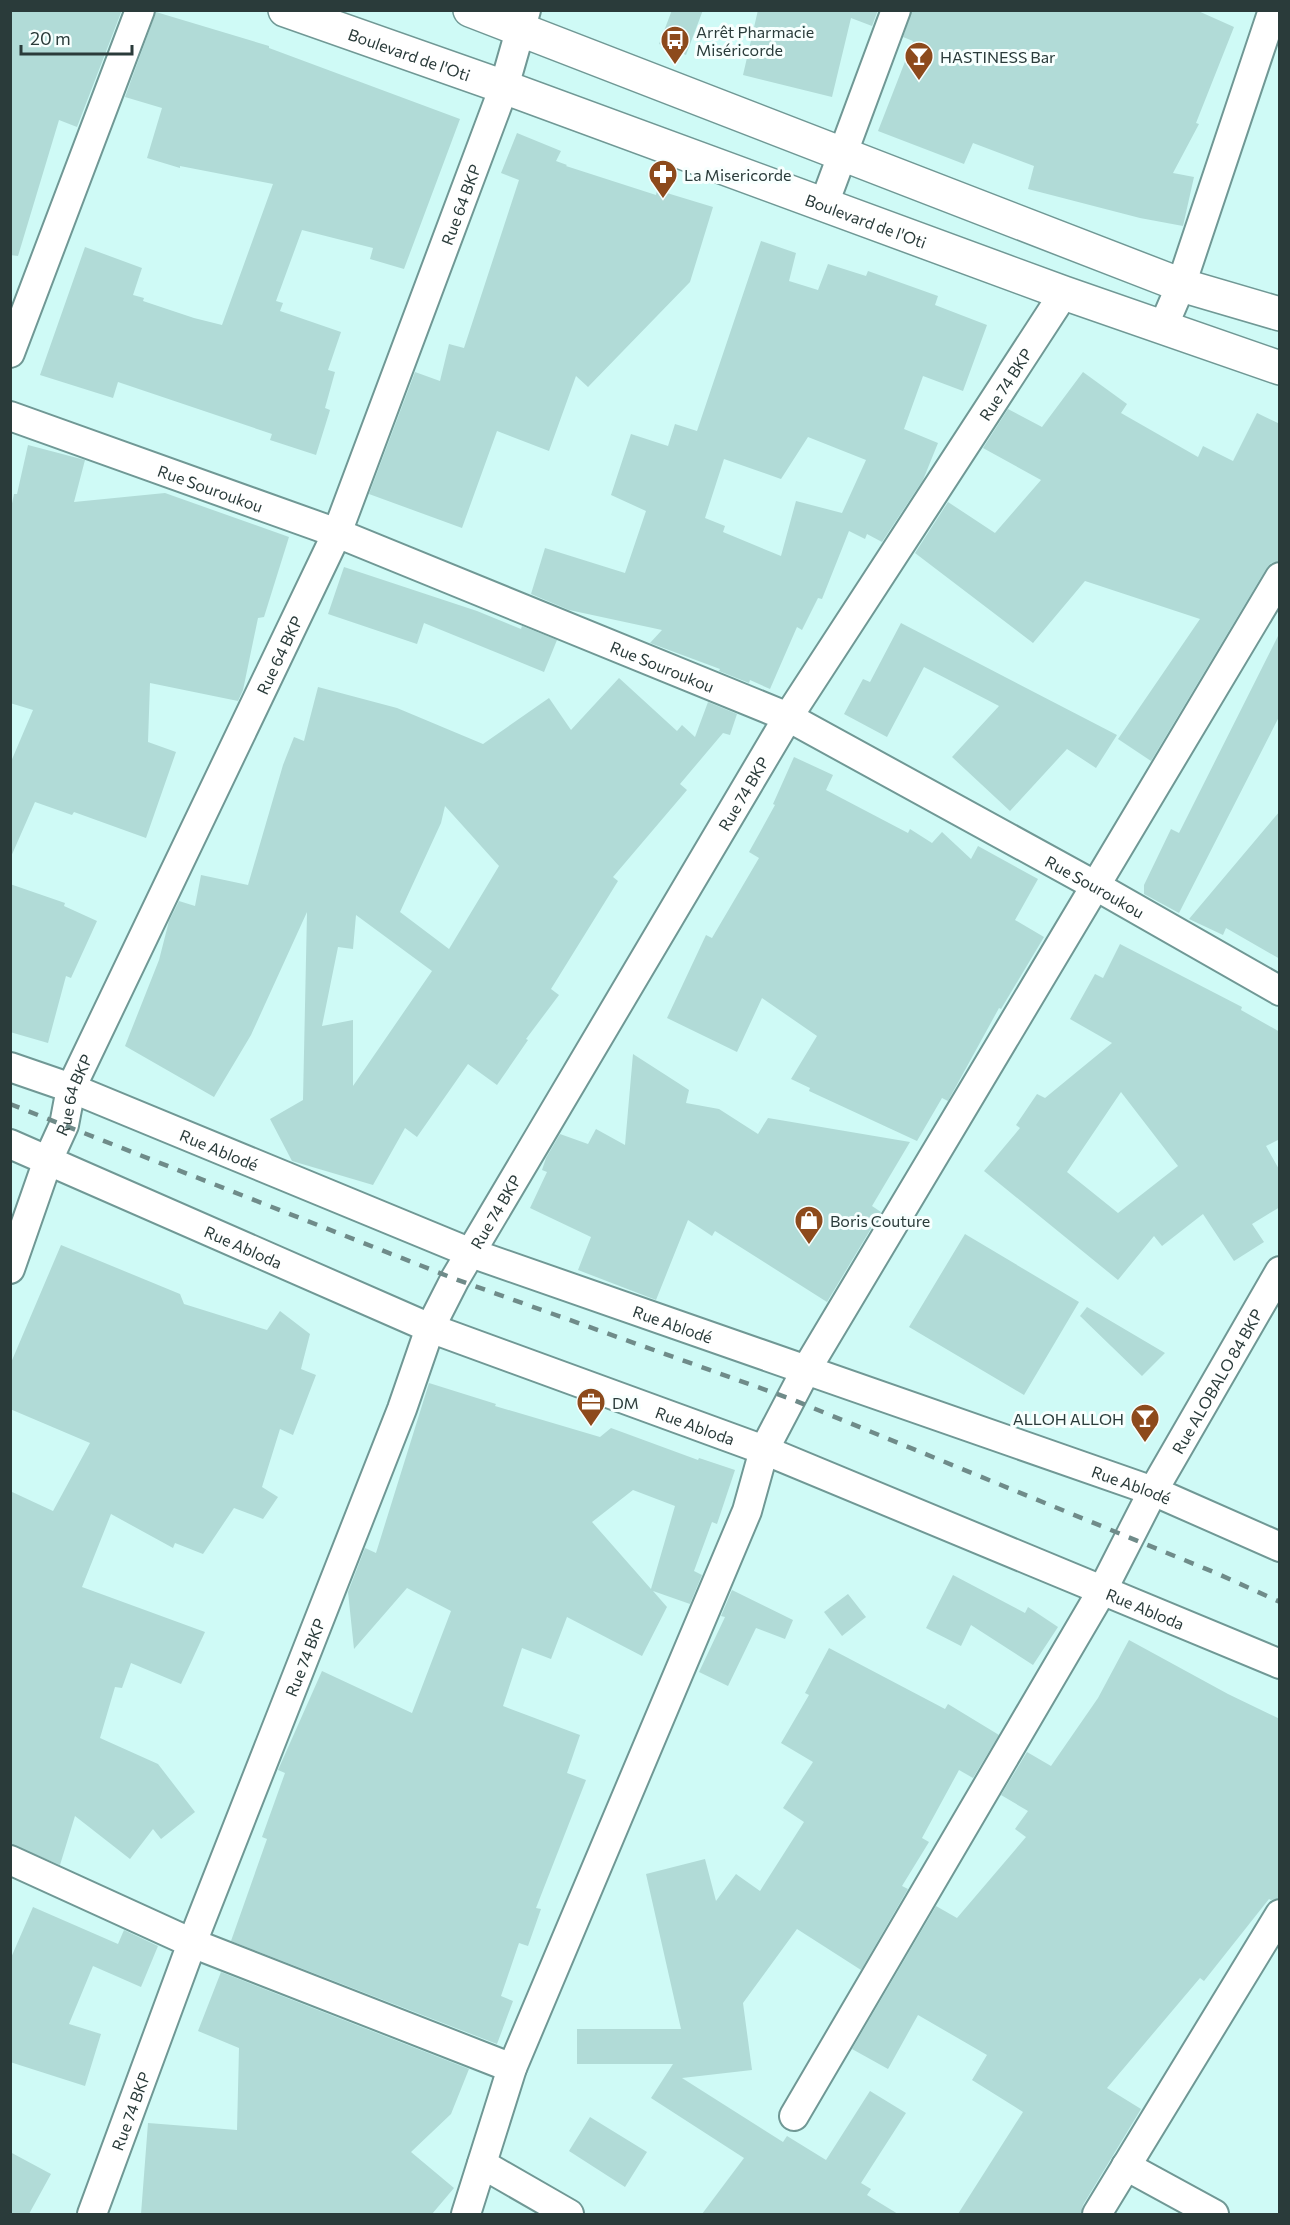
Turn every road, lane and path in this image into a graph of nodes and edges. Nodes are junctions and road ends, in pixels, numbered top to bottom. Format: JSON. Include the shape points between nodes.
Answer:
{"nodes":[{"id":1,"x":140,"y":10,"type":"edge"},
{"id":2,"x":285,"y":10,"type":"edge"},
{"id":3,"x":470,"y":10,"type":"edge"},
{"id":4,"x":896,"y":10,"type":"edge"},
{"id":5,"x":1273,"y":10,"type":"edge"},
{"id":6,"x":523,"y":20,"type":"edge"},
{"id":7,"x":504,"y":87,"type":"junction"},
{"id":8,"x":843,"y":154,"type":"junction"},
{"id":9,"x":824,"y":204,"type":"junction"},
{"id":10,"x":1181,"y":285,"type":"junction"},
{"id":11,"x":1064,"y":293,"type":"junction"},
{"id":12,"x":1280,"y":314,"type":"edge"},
{"id":13,"x":1163,"y":327,"type":"junction"},
{"id":14,"x":10,"y":353,"type":"edge"},
{"id":15,"x":1280,"y":368,"type":"edge"},
{"id":16,"x":10,"y":416,"type":"edge"},
{"id":17,"x":338,"y":533,"type":"junction"},
{"id":18,"x":1280,"y":577,"type":"edge"},
{"id":19,"x":788,"y":717,"type":"junction"},
{"id":20,"x":1096,"y":886,"type":"junction"},
{"id":21,"x":1280,"y":991,"type":"edge"},
{"id":22,"x":10,"y":1067,"type":"edge"},
{"id":23,"x":71,"y":1088,"type":"junction"},
{"id":24,"x":10,"y":1144,"type":"edge"},
{"id":25,"x":48,"y":1160,"type":"junction"},
{"id":26,"x":471,"y":1253,"type":"junction"},
{"id":27,"x":10,"y":1269,"type":"edge"},
{"id":28,"x":1280,"y":1271,"type":"edge"},
{"id":29,"x":430,"y":1328,"type":"junction"},
{"id":30,"x":806,"y":1370,"type":"junction"},
{"id":31,"x":765,"y":1450,"type":"junction"},
{"id":32,"x":1153,"y":1491,"type":"junction"},
{"id":33,"x":1280,"y":1547,"type":"edge"},
{"id":34,"x":1103,"y":1589,"type":"junction"},
{"id":35,"x":1280,"y":1664,"type":"edge"},
{"id":36,"x":10,"y":1860,"type":"edge"},
{"id":37,"x":1280,"y":1914,"type":"edge"},
{"id":38,"x":192,"y":1943,"type":"junction"},
{"id":39,"x":512,"y":2067,"type":"junction"},
{"id":40,"x":794,"y":2115,"type":"dead end"},
{"id":41,"x":482,"y":2164,"type":"junction"},
{"id":42,"x":1126,"y":2166,"type":"junction"},
{"id":43,"x":92,"y":2214,"type":"edge"},
{"id":44,"x":466,"y":2214,"type":"edge"},
{"id":45,"x":568,"y":2214,"type":"edge"},
{"id":46,"x":1097,"y":2214,"type":"edge"},
{"id":47,"x":1215,"y":2214,"type":"edge"}],
"edges":[{"from":1,"to":14,"type":"street"},
{"from":2,"to":7,"type":"main road","name":"Boulevard de l'Oti"},
{"from":3,"to":6,"type":"main road"},
{"from":4,"to":8,"type":"street"},
{"from":5,"to":10,"type":"street"},
{"from":6,"to":7,"type":"street","name":"Rue 64 BKP"},
{"from":6,"to":8,"type":"main road"},
{"from":7,"to":9,"type":"main road","name":"Boulevard de l'Oti"},
{"from":7,"to":17,"type":"street","name":"Rue 64 BKP"},
{"from":8,"to":9,"type":"street"},
{"from":8,"to":10,"type":"main road"},
{"from":9,"to":11,"type":"main road","name":"Boulevard de l'Oti"},
{"from":10,"to":12,"type":"main road"},
{"from":10,"to":13,"type":"street"},
{"from":11,"to":13,"type":"main road","name":"Boulevard de l'Oti"},
{"from":11,"to":19,"type":"street","name":"Rue 74 BKP"},
{"from":13,"to":15,"type":"main road","name":"Boulevard de l'Oti"},
{"from":16,"to":17,"type":"street","name":"Rue Souroukou"},
{"from":17,"to":19,"type":"street","name":"Rue Souroukou"},
{"from":17,"to":23,"type":"street","name":"Rue 64 BKP"},
{"from":18,"to":20,"type":"street"},
{"from":19,"to":20,"type":"street","name":"Rue Souroukou"},
{"from":19,"to":26,"type":"street","name":"Rue 74 BKP"},
{"from":20,"to":21,"type":"street","name":"Rue Souroukou"},
{"from":20,"to":30,"type":"street"},
{"from":22,"to":23,"type":"street","name":"Rue Ablodé"},
{"from":23,"to":25,"type":"street","name":"Rue 64 BKP","via":[[64,1125]]},
{"from":23,"to":26,"type":"street","name":"Rue Ablodé"},
{"from":24,"to":25,"type":"street","name":"Rue Abloda"},
{"from":25,"to":27,"type":"street","name":"Rue 64 BKP"},
{"from":25,"to":29,"type":"street","name":"Rue Abloda"},
{"from":26,"to":29,"type":"street","name":"Rue 74 BKP"},
{"from":26,"to":30,"type":"street","name":"Rue Ablodé"},
{"from":28,"to":32,"type":"street","name":"Rue ALOBALO 84 BKP"},
{"from":29,"to":31,"type":"street","name":"Rue Abloda"},
{"from":29,"to":38,"type":"street","name":"Rue 74 BKP","via":[[402,1409]]},
{"from":30,"to":31,"type":"street"},
{"from":30,"to":32,"type":"street","name":"Rue Ablodé"},
{"from":31,"to":34,"type":"street","name":"Rue Abloda"},
{"from":31,"to":39,"type":"street","via":[[747,1512]]},
{"from":32,"to":33,"type":"street","name":"Rue Ablodé"},
{"from":32,"to":34,"type":"street","name":"Rue ALOBALO 84 BKP"},
{"from":34,"to":35,"type":"street","name":"Rue Abloda"},
{"from":34,"to":40,"type":"street","name":"Rue ALOBALO 84 BKP"},
{"from":36,"to":38,"type":"street"},
{"from":37,"to":42,"type":"street"},
{"from":38,"to":39,"type":"street"},
{"from":38,"to":43,"type":"street","name":"Rue 74 BKP"},
{"from":39,"to":41,"type":"street"},
{"from":41,"to":44,"type":"street"},
{"from":41,"to":45,"type":"street"},
{"from":42,"to":46,"type":"street"},
{"from":42,"to":47,"type":"street"}]}
